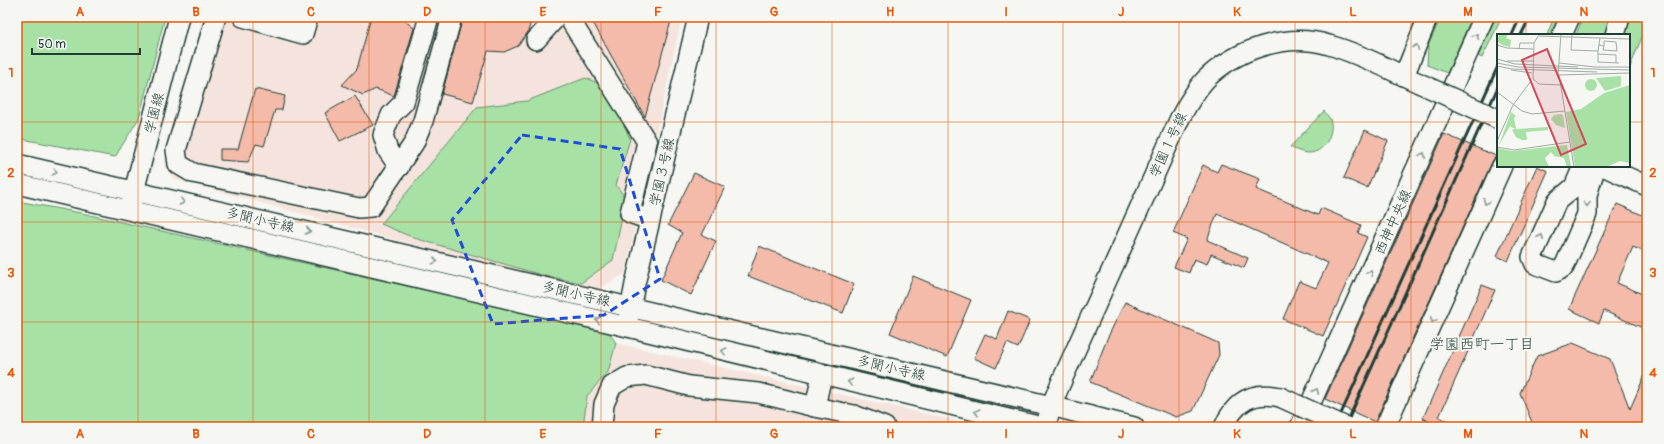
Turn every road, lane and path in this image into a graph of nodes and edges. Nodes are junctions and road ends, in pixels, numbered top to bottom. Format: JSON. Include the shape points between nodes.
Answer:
{"nodes":[{"id":1,"x":179,"y":17,"type":"edge"},
{"id":2,"x":216,"y":17,"type":"edge"},
{"id":3,"x":243,"y":17,"type":"edge"},
{"id":4,"x":308,"y":17,"type":"edge"},
{"id":5,"x":429,"y":17,"type":"edge"},
{"id":6,"x":452,"y":17,"type":"edge"},
{"id":7,"x":698,"y":17,"type":"edge"},
{"id":8,"x":1428,"y":17,"type":"edge"},
{"id":9,"x":1484,"y":17,"type":"edge"},
{"id":10,"x":1570,"y":17,"type":"edge"},
{"id":11,"x":1620,"y":17,"type":"edge"},
{"id":12,"x":563,"y":19,"type":"edge"},
{"id":13,"x":1562,"y":34,"type":"edge"},
{"id":14,"x":1615,"y":34,"type":"edge"},
{"id":15,"x":536,"y":40,"type":"dead end"},
{"id":16,"x":1412,"y":80,"type":"junction"},
{"id":17,"x":431,"y":92,"type":"junction"},
{"id":18,"x":404,"y":102,"type":"junction"},
{"id":19,"x":1497,"y":119,"type":"edge"},
{"id":20,"x":17,"y":164,"type":"edge"},
{"id":21,"x":399,"y":167,"type":"junction"},
{"id":22,"x":1502,"y":167,"type":"edge"},
{"id":23,"x":1583,"y":167,"type":"edge"},
{"id":24,"x":1596,"y":167,"type":"edge"},
{"id":25,"x":1605,"y":167,"type":"edge"},
{"id":26,"x":17,"y":184,"type":"edge"},
{"id":27,"x":1647,"y":186,"type":"edge"},
{"id":28,"x":134,"y":190,"type":"junction"},
{"id":29,"x":129,"y":210,"type":"junction"},
{"id":30,"x":650,"y":220,"type":"junction"},
{"id":31,"x":630,"y":306,"type":"junction"},
{"id":32,"x":627,"y":327,"type":"junction"},
{"id":33,"x":822,"y":375,"type":"junction"},
{"id":34,"x":1051,"y":406,"type":"junction"},
{"id":35,"x":815,"y":407,"type":"junction"},
{"id":36,"x":602,"y":427,"type":"edge"},
{"id":37,"x":885,"y":427,"type":"edge"},
{"id":38,"x":1042,"y":427,"type":"edge"},
{"id":39,"x":1046,"y":427,"type":"edge"},
{"id":40,"x":1134,"y":427,"type":"edge"},
{"id":41,"x":1224,"y":427,"type":"edge"},
{"id":42,"x":1300,"y":427,"type":"edge"},
{"id":43,"x":1346,"y":427,"type":"edge"},
{"id":44,"x":1385,"y":427,"type":"edge"}],
"edges":[{"from":1,"to":28,"type":"street","name":"学園線"},
{"from":2,"to":21,"type":"street","via":[[176,150],[178,164],[193,173],[359,208],[371,207]]},
{"from":3,"to":4,"type":"street","via":[[303,34]]},
{"from":5,"to":18,"type":"street"},
{"from":6,"to":17,"type":"street"},
{"from":7,"to":30,"type":"street","name":"学園３号線"},
{"from":16,"to":8,"type":"street","one_way":true},
{"from":42,"to":9,"type":"street","name":"西神中央線","one_way":true},
{"from":10,"to":13,"type":"street"},
{"from":11,"to":14,"type":"street"},
{"from":12,"to":15,"type":"street"},
{"from":12,"to":30,"type":"street","via":[[647,142],[630,213]]},
{"from":16,"to":19,"type":"street","name":"学園１号線","bridge":true},
{"from":16,"to":34,"type":"street","name":"学園１号線","via":[[1344,49],[1328,44],[1300,41],[1279,42],[1252,49],[1204,81],[1180,118]]},
{"from":17,"to":18,"type":"street"},
{"from":17,"to":21,"type":"street","via":[[414,143]]},
{"from":18,"to":21,"type":"street","via":[[391,115],[383,135],[388,152]]},
{"from":20,"to":28,"type":"street","name":"多聞小寺線","one_way":true},
{"from":22,"to":44,"type":"street","one_way":true},
{"from":24,"to":23,"type":"street","one_way":true,"via":[[1587,195],[1587,214],[1564,267],[1556,272],[1535,264],[1532,257],[1557,201],[1574,187]]},
{"from":25,"to":27,"type":"street"},
{"from":26,"to":29,"type":"street","name":"多聞小寺線"},
{"from":28,"to":29,"type":"street","name":"学園線"},
{"from":28,"to":31,"type":"street","name":"多聞小寺線","one_way":true},
{"from":32,"to":29,"type":"street","name":"多聞小寺線","one_way":true},
{"from":30,"to":31,"type":"street","name":"学園３号線"},
{"from":31,"to":32,"type":"street","name":"学園３号線"},
{"from":31,"to":34,"type":"street","name":"多聞小寺線"},
{"from":33,"to":32,"type":"street","name":"多聞小寺線","one_way":true},
{"from":33,"to":35,"type":"street"},
{"from":38,"to":33,"type":"street","name":"多聞小寺線","one_way":true},
{"from":34,"to":39,"type":"street","name":"学園１号線"},
{"from":34,"to":40,"type":"street","name":"多聞小寺線"},
{"from":35,"to":36,"type":"street","via":[[758,393],[689,386],[646,375],[627,377],[612,386],[604,404]]},
{"from":35,"to":37,"type":"street","via":[[854,415]]},
{"from":41,"to":43,"type":"street","bridge":true,"via":[[1236,407],[1259,395],[1280,397]]}]}
